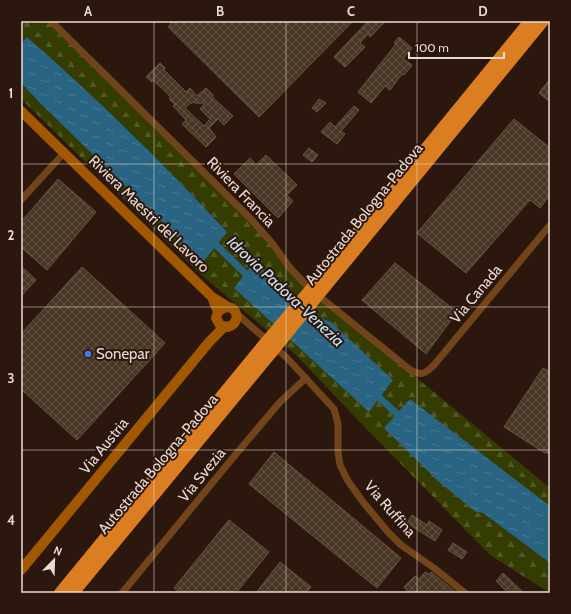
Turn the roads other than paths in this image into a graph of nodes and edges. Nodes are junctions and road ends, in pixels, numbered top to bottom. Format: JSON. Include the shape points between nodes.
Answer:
{"nodes":[{"id":1,"x":51,"y":21,"type":"edge"},
{"id":2,"x":530,"y":21,"type":"edge"},
{"id":3,"x":543,"y":21,"type":"edge"},
{"id":4,"x":21,"y":111,"type":"edge"},
{"id":5,"x":64,"y":153,"type":"junction"},
{"id":6,"x":21,"y":200,"type":"edge"},
{"id":7,"x":550,"y":225,"type":"edge"},
{"id":8,"x":320,"y":285,"type":"junction"},
{"id":9,"x":212,"y":297,"type":"junction"},
{"id":10,"x":232,"y":310,"type":"junction"},
{"id":11,"x":220,"y":320,"type":"junction"},
{"id":12,"x":234,"y":324,"type":"junction"},
{"id":13,"x":250,"y":326,"type":"junction"},
{"id":14,"x":266,"y":350,"type":"junction"},
{"id":15,"x":418,"y":374,"type":"joint"},
{"id":16,"x":306,"y":378,"type":"junction"},
{"id":17,"x":340,"y":465,"type":"joint"},
{"id":18,"x":21,"y":570,"type":"edge"},
{"id":19,"x":60,"y":593,"type":"edge"},
{"id":20,"x":73,"y":593,"type":"edge"},
{"id":21,"x":122,"y":593,"type":"edge"},
{"id":22,"x":465,"y":593,"type":"edge"}],
"edges":[{"from":1,"to":15,"type":"street","name":"Riviera Francia","via":[[250,218],[309,288],[408,369]]},
{"from":2,"to":8,"type":"highway","name":"Autostrada Bologna-Padova"},
{"from":3,"to":8,"type":"highway","name":"Autostrada Bologna-Padova"},
{"from":4,"to":5,"type":"street","name":"Riviera Maestri del Lavoro"},
{"from":5,"to":6,"type":"street"},
{"from":5,"to":9,"type":"street","name":"Riviera Maestri del Lavoro"},
{"from":7,"to":15,"type":"street","name":"Via Canada","via":[[434,365],[426,372]]},
{"from":8,"to":14,"type":"highway","name":"Autostrada Bologna-Padova","bridge":true},
{"from":9,"to":10,"type":"street","name":"Riviera Maestri del Lavoro"},
{"from":9,"to":11,"type":"street","name":"Riviera Maestri del Lavoro"},
{"from":10,"to":11,"type":"street","via":[[222,308]]},
{"from":10,"to":12,"type":"street","via":[[237,319]]},
{"from":10,"to":13,"type":"street","name":"Riviera Maestri del Lavoro"},
{"from":11,"to":12,"type":"street","via":[[231,326]]},
{"from":11,"to":18,"type":"street","name":"Via Austria","via":[[210,341]]},
{"from":12,"to":13,"type":"street"},
{"from":13,"to":16,"type":"street","name":"Riviera Maestri del Lavoro"},
{"from":14,"to":19,"type":"highway","name":"Autostrada Bologna-Padova"},
{"from":14,"to":20,"type":"highway","name":"Autostrada Bologna-Padova"},
{"from":16,"to":17,"type":"street","name":"Riviera Maestri del Lavoro","via":[[334,408],[338,424]]},
{"from":16,"to":21,"type":"street","name":"Via Svezia","via":[[280,402]]},
{"from":17,"to":22,"type":"street","name":"Via Ruffina","via":[[363,502],[388,532],[401,545]]}]}
